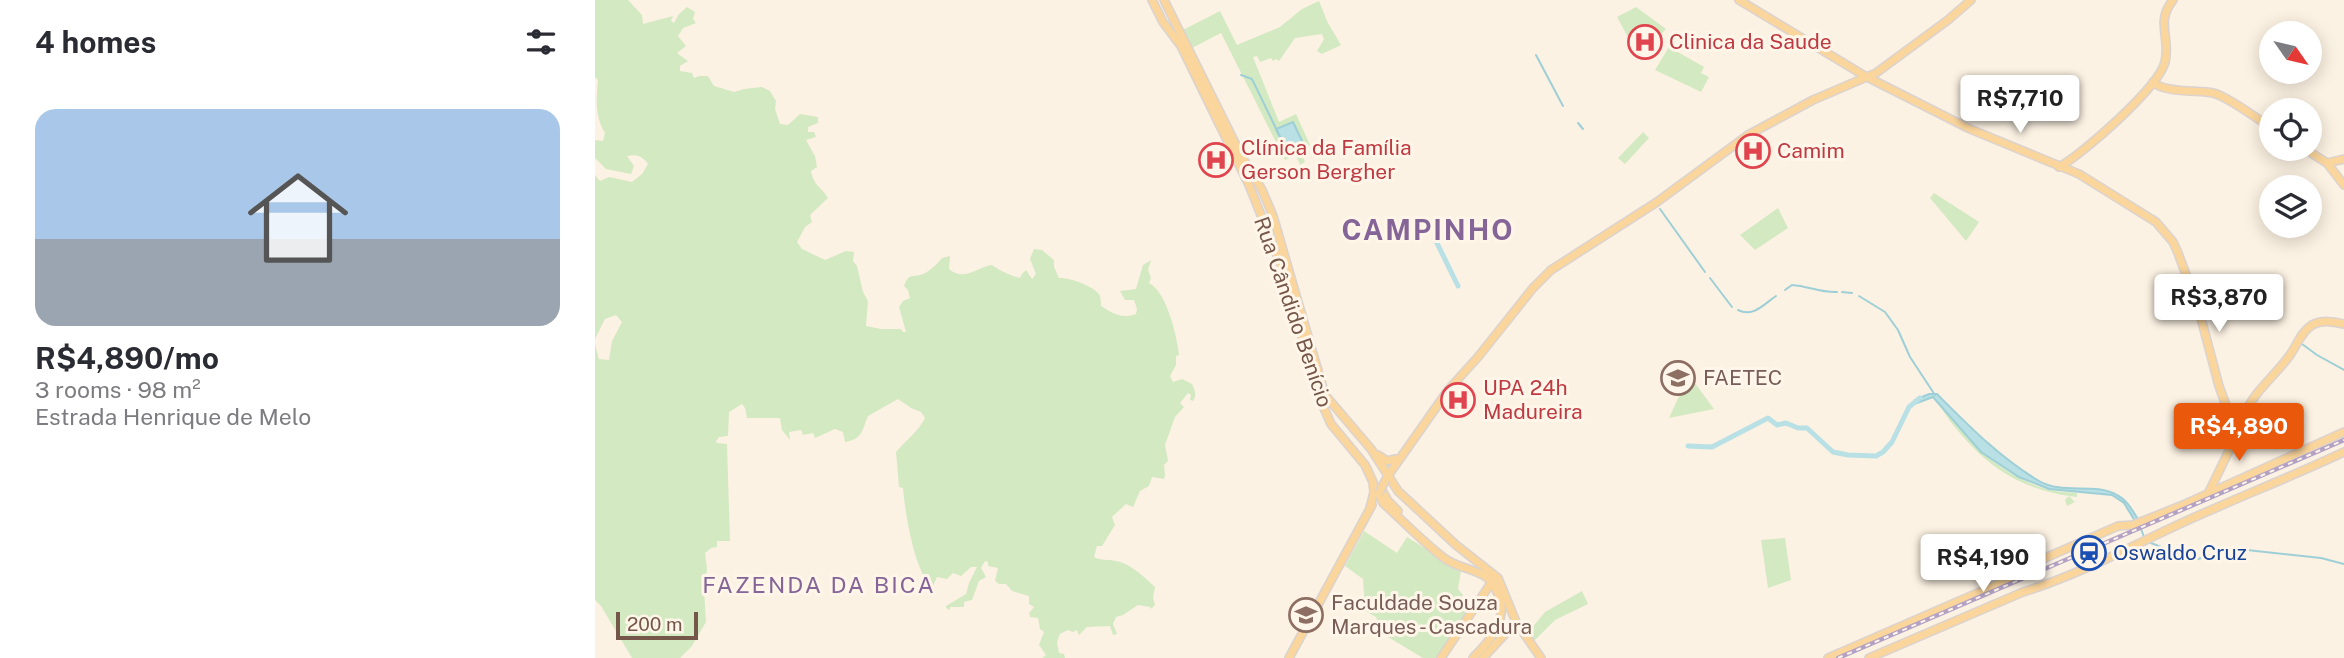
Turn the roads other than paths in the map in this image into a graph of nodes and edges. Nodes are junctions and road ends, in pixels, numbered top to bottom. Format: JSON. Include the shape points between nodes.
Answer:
{"nodes":[{"id":1,"x":1152,"y":0,"type":"edge"},
{"id":2,"x":1164,"y":0,"type":"edge"},
{"id":3,"x":1739,"y":0,"type":"edge"},
{"id":4,"x":1965,"y":0,"type":"edge"},
{"id":5,"x":1971,"y":0,"type":"edge"},
{"id":6,"x":2173,"y":0,"type":"edge"},
{"id":7,"x":1853,"y":68,"type":"junction"},
{"id":8,"x":1872,"y":77,"type":"junction"},
{"id":9,"x":1853,"y":80,"type":"junction"},
{"id":10,"x":2153,"y":82,"type":"junction"},
{"id":11,"x":2259,"y":120,"type":"edge"},
{"id":12,"x":2077,"y":156,"type":"junction"},
{"id":13,"x":2322,"y":159,"type":"edge"},
{"id":14,"x":2344,"y":159,"type":"edge"},
{"id":15,"x":2330,"y":164,"type":"junction"},
{"id":16,"x":2059,"y":167,"type":"junction"},
{"id":17,"x":2071,"y":171,"type":"junction"},
{"id":18,"x":2344,"y":185,"type":"edge"},
{"id":19,"x":2344,"y":324,"type":"edge"},
{"id":20,"x":1325,"y":395,"type":"junction"},
{"id":21,"x":1326,"y":410,"type":"junction"},
{"id":22,"x":2243,"y":415,"type":"junction"},
{"id":23,"x":2232,"y":416,"type":"junction"},
{"id":24,"x":2344,"y":432,"type":"edge"},
{"id":25,"x":2237,"y":434,"type":"junction"},
{"id":26,"x":1371,"y":449,"type":"junction"},
{"id":27,"x":2344,"y":452,"type":"edge"},
{"id":28,"x":1396,"y":459,"type":"junction"},
{"id":29,"x":1387,"y":477,"type":"junction"},
{"id":30,"x":2212,"y":492,"type":"junction"},
{"id":31,"x":1379,"y":493,"type":"junction"},
{"id":32,"x":1370,"y":508,"type":"junction"},
{"id":33,"x":1481,"y":563,"type":"junction"},
{"id":34,"x":1492,"y":572,"type":"junction"},
{"id":35,"x":1484,"y":576,"type":"junction"},
{"id":36,"x":1492,"y":582,"type":"junction"},
{"id":37,"x":1516,"y":622,"type":"junction"},
{"id":38,"x":1289,"y":658,"type":"edge"},
{"id":39,"x":1440,"y":658,"type":"edge"},
{"id":40,"x":1473,"y":658,"type":"edge"},
{"id":41,"x":1483,"y":658,"type":"edge"},
{"id":42,"x":1541,"y":658,"type":"edge"},
{"id":43,"x":1828,"y":658,"type":"edge"},
{"id":44,"x":1869,"y":658,"type":"edge"}],
"edges":[{"from":1,"to":21,"type":"main road","name":"Rua Cândido Benício","via":[[1249,185],[1284,273]]},
{"from":2,"to":20,"type":"main road","name":"Rua Cândido Benício","via":[[1273,216]]},
{"from":3,"to":7,"type":"main road"},
{"from":4,"to":8,"type":"main road"},
{"from":5,"to":8,"type":"main road"},
{"from":6,"to":10,"type":"main road","via":[[2164,17],[2165,61]]},
{"from":7,"to":8,"type":"main road"},
{"from":7,"to":9,"type":"main road"},
{"from":8,"to":9,"type":"main road"},
{"from":8,"to":16,"type":"main road","via":[[1961,125]]},
{"from":8,"to":29,"type":"main road","via":[[1819,96],[1748,135],[1657,202],[1551,270],[1449,389]]},
{"from":9,"to":28,"type":"main road","via":[[1808,96],[1743,133],[1546,270],[1445,388]]},
{"from":10,"to":11,"type":"main road","via":[[2215,93]]},
{"from":10,"to":12,"type":"main road"},
{"from":12,"to":16,"type":"main road"},
{"from":12,"to":17,"type":"main road"},
{"from":13,"to":15,"type":"main road"},
{"from":14,"to":15,"type":"main road"},
{"from":15,"to":18,"type":"main road"},
{"from":16,"to":17,"type":"main road"},
{"from":17,"to":23,"type":"main road","via":[[2157,222],[2173,242]]},
{"from":19,"to":22,"type":"main road","via":[[2327,321],[2309,327]]},
{"from":20,"to":26,"type":"main road","name":"Rua Cândido Benício"},
{"from":20,"to":33,"type":"main road","via":[[1393,491],[1459,552]]},
{"from":21,"to":32,"type":"main road","name":"Rua Cândido Benício","via":[[1331,424],[1370,474],[1374,487]]},
{"from":21,"to":35,"type":"main road","via":[[1368,461],[1388,501],[1448,556]]},
{"from":22,"to":23,"type":"main road"},
{"from":22,"to":25,"type":"main road"},
{"from":23,"to":25,"type":"main road"},
{"from":24,"to":30,"type":"main road"},
{"from":25,"to":30,"type":"main road"},
{"from":26,"to":28,"type":"main road","via":[[1385,460]]},
{"from":26,"to":29,"type":"main road","name":"Rua Cândido Benício"},
{"from":27,"to":44,"type":"main road","via":[[2121,553]]},
{"from":28,"to":29,"type":"main road"},
{"from":29,"to":31,"type":"main road","bridge":true},
{"from":29,"to":33,"type":"main road","name":"Rua Cândido Benício","via":[[1456,545]]},
{"from":30,"to":43,"type":"main road","via":[[2139,523],[2118,526]]},
{"from":31,"to":32,"type":"main road"},
{"from":31,"to":35,"type":"main road","via":[[1383,503],[1442,557]]},
{"from":32,"to":38,"type":"main road"},
{"from":33,"to":34,"type":"main road"},
{"from":34,"to":36,"type":"main road"},
{"from":34,"to":37,"type":"main road"},
{"from":35,"to":36,"type":"main road"},
{"from":36,"to":39,"type":"main road"},
{"from":36,"to":40,"type":"main road","via":[[1500,600],[1500,618],[1493,636]]},
{"from":37,"to":41,"type":"main road"},
{"from":37,"to":42,"type":"main road"}]}
